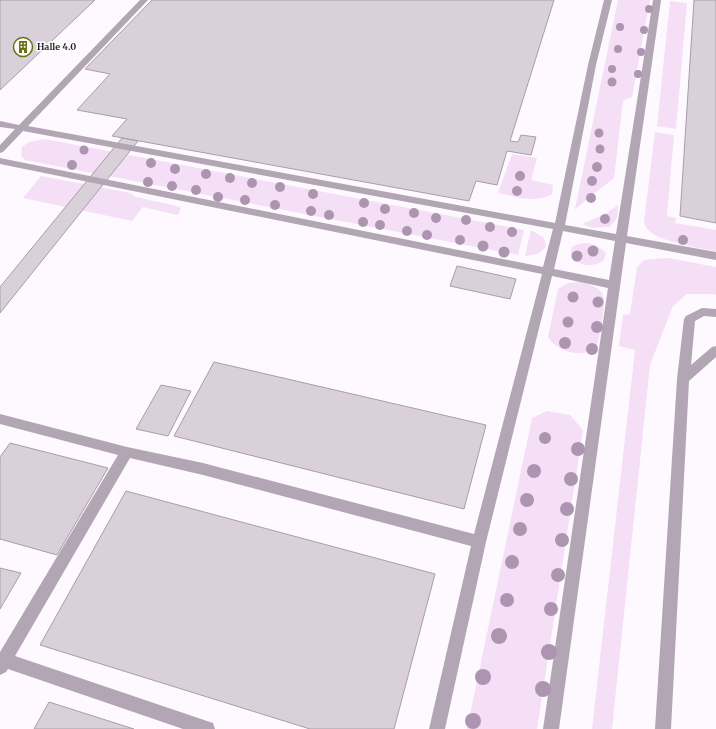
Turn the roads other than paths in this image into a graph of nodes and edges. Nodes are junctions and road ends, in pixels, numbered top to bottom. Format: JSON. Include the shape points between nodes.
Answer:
{"nodes":[{"id":1,"x":144,"y":0,"type":"edge"},
{"id":2,"x":608,"y":0,"type":"edge"},
{"id":3,"x":657,"y":0,"type":"edge"},
{"id":4,"x":0,"y":124,"type":"edge"},
{"id":5,"x":22,"y":128,"type":"junction"},
{"id":6,"x":0,"y":150,"type":"edge"},
{"id":7,"x":0,"y":161,"type":"edge"},
{"id":8,"x":559,"y":227,"type":"junction"},
{"id":9,"x":621,"y":238,"type":"junction"},
{"id":10,"x":716,"y":256,"type":"edge"},
{"id":11,"x":548,"y":273,"type":"junction"},
{"id":12,"x":614,"y":285,"type":"junction"},
{"id":13,"x":716,"y":313,"type":"edge"},
{"id":14,"x":716,"y":350,"type":"edge"},
{"id":15,"x":683,"y":379,"type":"junction"},
{"id":16,"x":0,"y":419,"type":"edge"},
{"id":17,"x":127,"y":452,"type":"junction"},
{"id":18,"x":479,"y":542,"type":"junction"},
{"id":19,"x":2,"y":663,"type":"edge"},
{"id":20,"x":207,"y":729,"type":"edge"},
{"id":21,"x":437,"y":729,"type":"edge"},
{"id":22,"x":551,"y":729,"type":"edge"},
{"id":23,"x":663,"y":729,"type":"edge"}],
"edges":[{"from":1,"to":5,"type":"lane"},
{"from":2,"to":8,"type":"lane"},
{"from":3,"to":9,"type":"lane"},
{"from":4,"to":5,"type":"lane"},
{"from":5,"to":6,"type":"lane"},
{"from":5,"to":8,"type":"lane"},
{"from":7,"to":11,"type":"lane"},
{"from":8,"to":9,"type":"lane"},
{"from":8,"to":11,"type":"lane"},
{"from":9,"to":10,"type":"lane"},
{"from":9,"to":12,"type":"lane"},
{"from":11,"to":12,"type":"lane"},
{"from":11,"to":18,"type":"lane"},
{"from":12,"to":22,"type":"lane"},
{"from":13,"to":15,"type":"lane","via":[[702,312],[690,319]]},
{"from":14,"to":15,"type":"lane"},
{"from":15,"to":23,"type":"lane"},
{"from":16,"to":17,"type":"lane"},
{"from":17,"to":18,"type":"lane","via":[[203,469]]},
{"from":17,"to":19,"type":"lane"},
{"from":18,"to":21,"type":"lane"},
{"from":19,"to":20,"type":"lane"}]}
